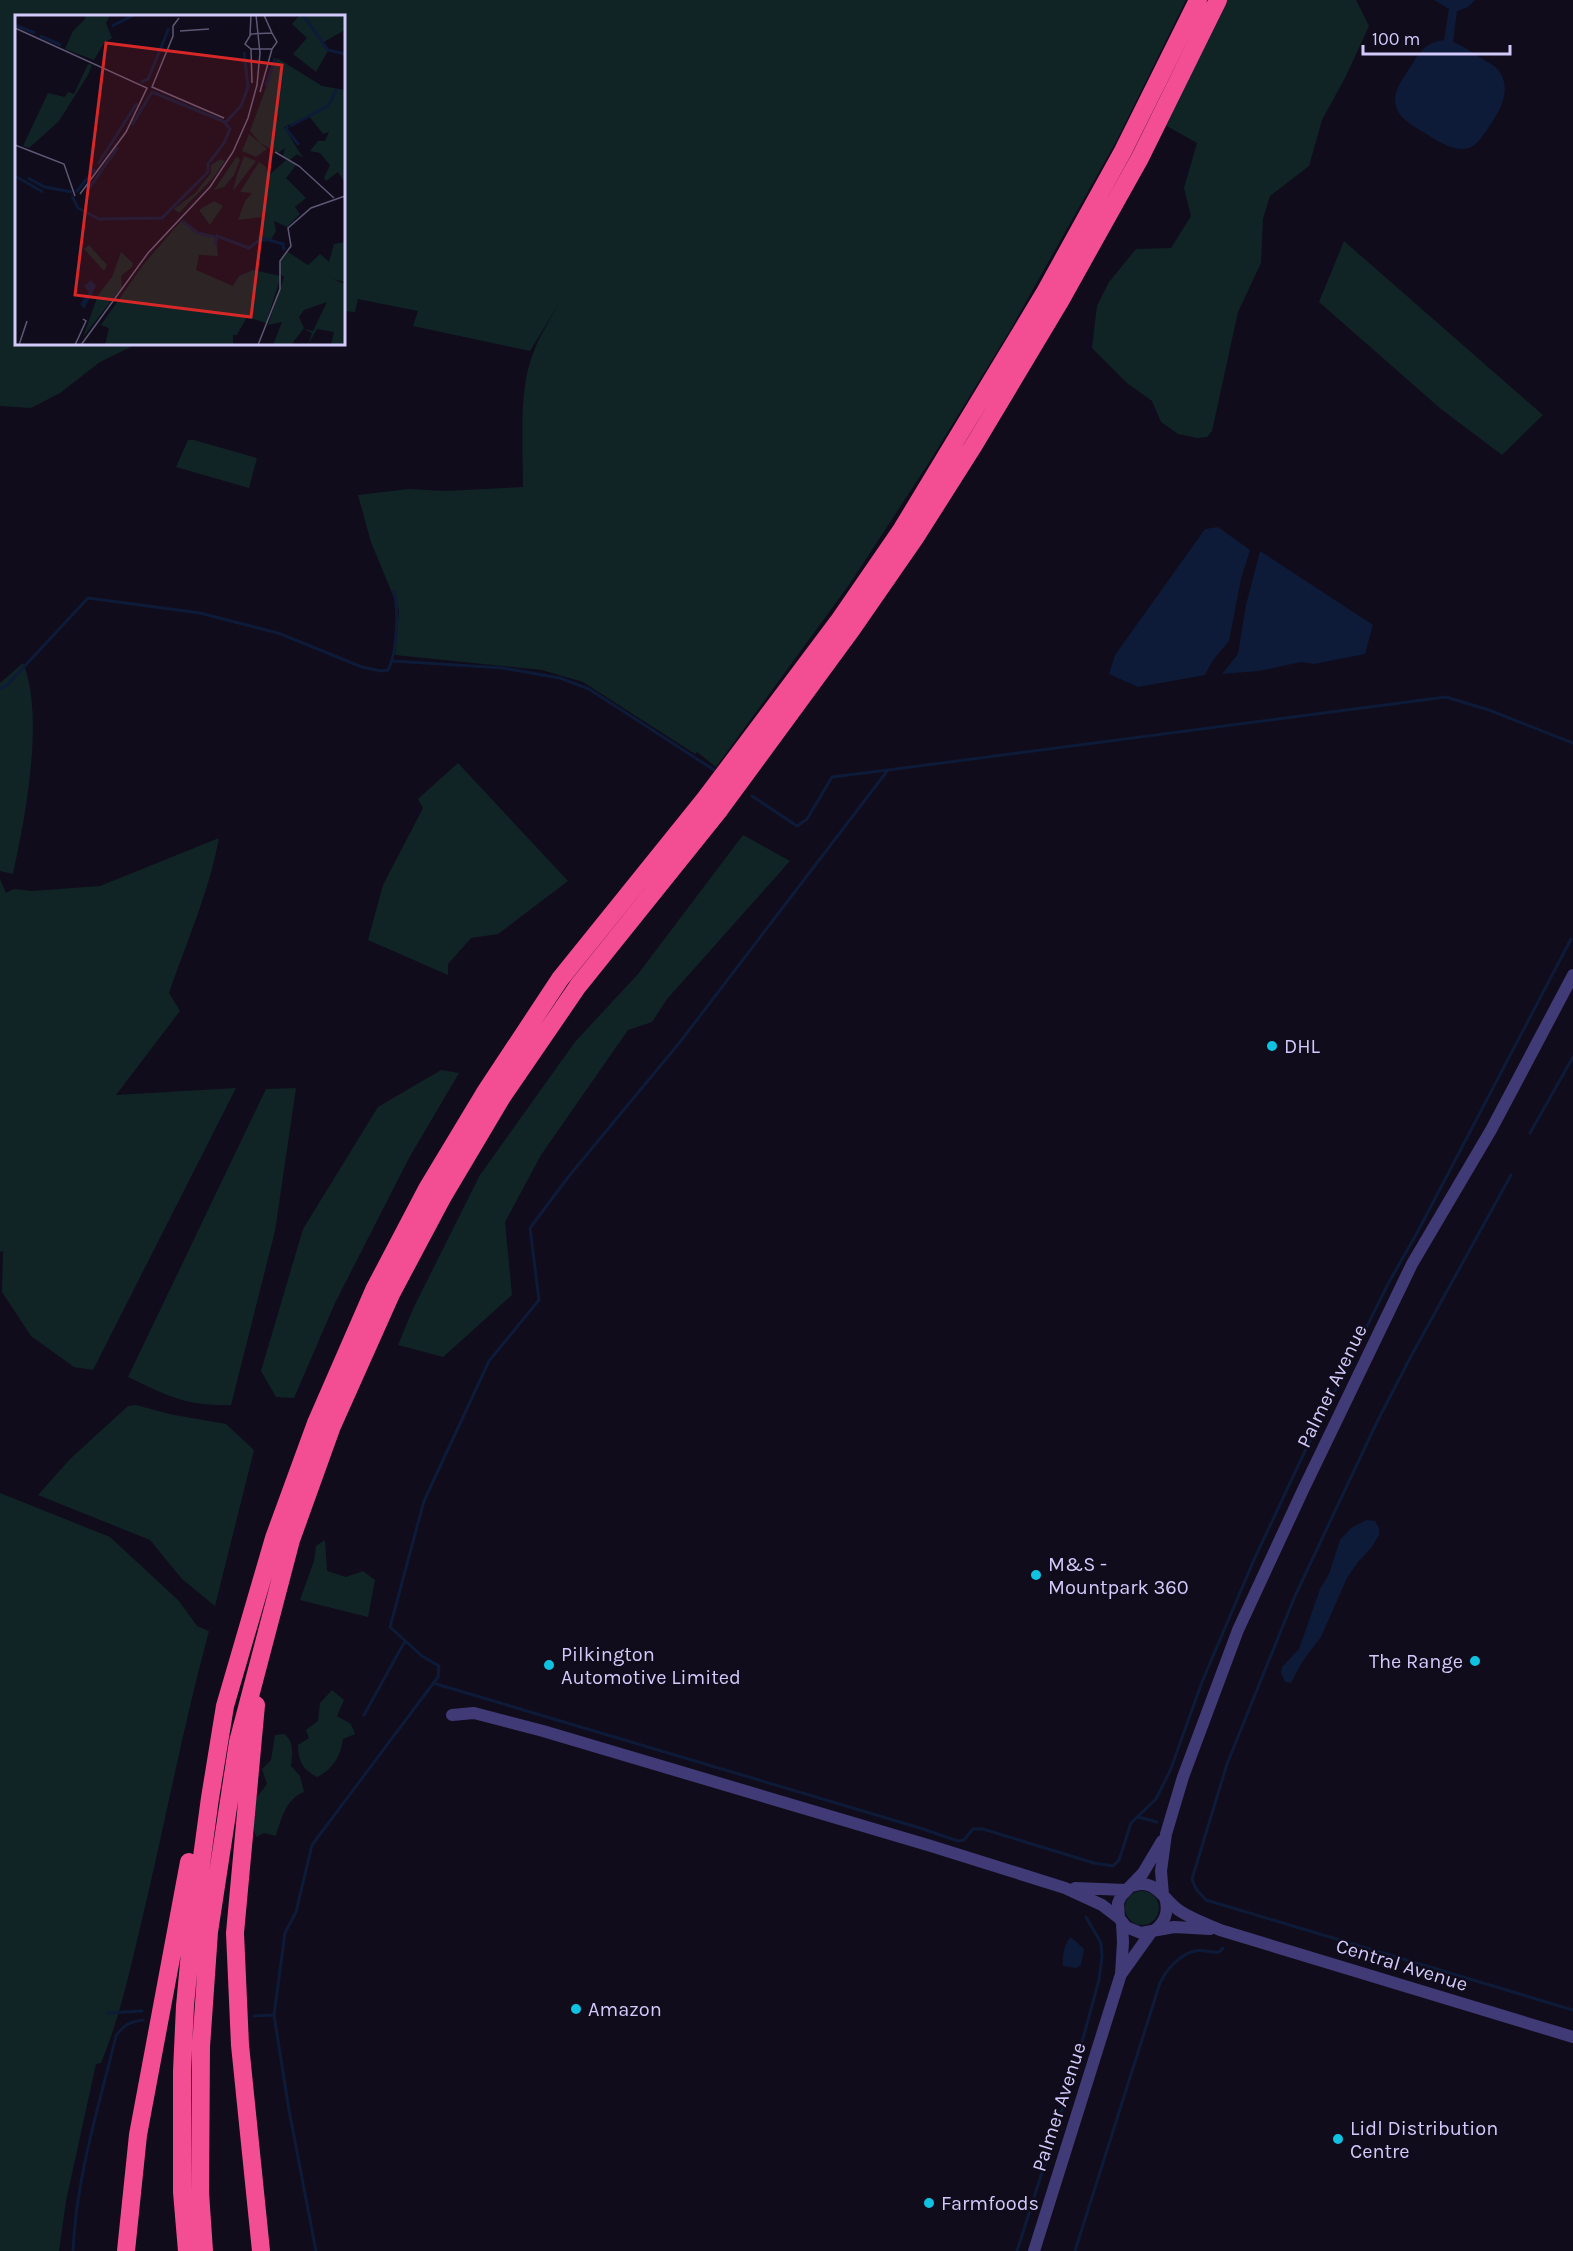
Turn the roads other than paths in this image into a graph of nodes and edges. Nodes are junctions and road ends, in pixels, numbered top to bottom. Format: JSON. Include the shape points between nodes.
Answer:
{"nodes":[{"id":1,"x":1198,"y":0,"type":"edge"},
{"id":2,"x":1218,"y":0,"type":"edge"},
{"id":3,"x":1573,"y":975,"type":"edge"},
{"id":4,"x":261,"y":1652,"type":"junction"},
{"id":5,"x":225,"y":1706,"type":"junction"},
{"id":6,"x":452,"y":1714,"type":"dead end"},
{"id":7,"x":1166,"y":1834,"type":"junction"},
{"id":8,"x":1065,"y":1888,"type":"junction"},
{"id":9,"x":1129,"y":1888,"type":"junction"},
{"id":10,"x":1164,"y":1896,"type":"junction"},
{"id":11,"x":1121,"y":1920,"type":"junction"},
{"id":12,"x":1220,"y":1930,"type":"junction"},
{"id":13,"x":1153,"y":1931,"type":"junction"},
{"id":14,"x":1121,"y":1974,"type":"junction"},
{"id":15,"x":1573,"y":2037,"type":"edge"},
{"id":16,"x":126,"y":2251,"type":"edge"},
{"id":17,"x":187,"y":2251,"type":"edge"},
{"id":18,"x":204,"y":2251,"type":"edge"},
{"id":19,"x":261,"y":2251,"type":"edge"},
{"id":20,"x":1034,"y":2251,"type":"edge"}],
"edges":[{"from":1,"to":5,"type":"highway","via":[[1123,151],[1044,294],[902,529],[838,622],[705,799],[560,979],[486,1090],[427,1189],[374,1290],[316,1423],[274,1538]]},
{"from":2,"to":4,"type":"highway","via":[[1140,158],[1059,303],[915,538],[720,808],[578,986],[502,1097],[442,1198],[391,1294],[332,1426],[291,1540]]},
{"from":3,"to":7,"type":"street","name":"Palmer Avenue","via":[[1497,1120],[1413,1264],[1304,1490],[1238,1630]]},
{"from":4,"to":18,"type":"highway","via":[[238,1742],[209,1932],[201,2047],[200,2192]]},
{"from":4,"to":19,"type":"highway","via":[[235,1933],[240,2045]]},
{"from":5,"to":16,"type":"highway","via":[[209,1757],[138,2135]]},
{"from":5,"to":17,"type":"highway","via":[[185,2006],[182,2192]]},
{"from":6,"to":8,"type":"street","via":[[474,1713],[543,1731]]},
{"from":7,"to":9,"type":"street","via":[[1150,1863]]},
{"from":7,"to":10,"type":"street","via":[[1161,1871]]},
{"from":8,"to":9,"type":"street"},
{"from":8,"to":11,"type":"street","via":[[1102,1905]]},
{"from":9,"to":10,"type":"street","via":[[1147,1884]]},
{"from":9,"to":11,"type":"street","via":[[1118,1903]]},
{"from":10,"to":12,"type":"street","via":[[1180,1911]]},
{"from":10,"to":13,"type":"street","via":[[1166,1916]]},
{"from":11,"to":13,"type":"street","via":[[1135,1932]]},
{"from":11,"to":14,"type":"street"},
{"from":12,"to":13,"type":"street","via":[[1181,1926]]},
{"from":12,"to":15,"type":"street","name":"Central Avenue"},
{"from":13,"to":14,"type":"street"},
{"from":14,"to":20,"type":"street","name":"Palmer Avenue"}]}
